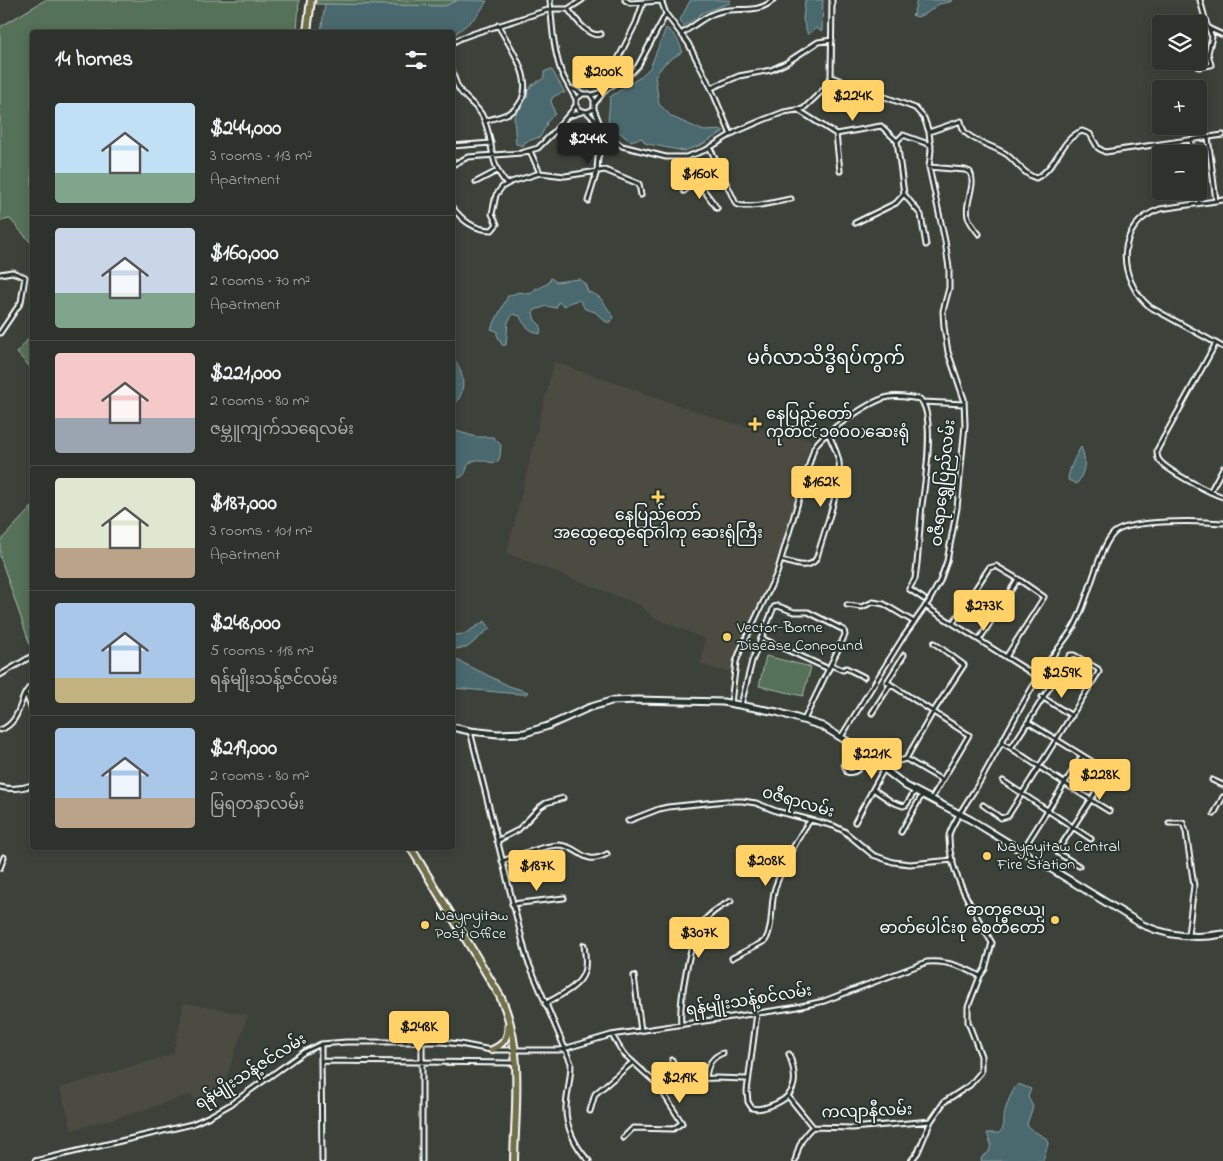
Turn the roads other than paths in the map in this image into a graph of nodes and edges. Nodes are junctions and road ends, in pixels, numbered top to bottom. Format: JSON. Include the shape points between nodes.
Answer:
{"nodes":[{"id":1,"x":312,"y":0,"type":"edge"},
{"id":2,"x":550,"y":0,"type":"edge"},
{"id":3,"x":582,"y":0,"type":"edge"},
{"id":4,"x":626,"y":0,"type":"edge"},
{"id":5,"x":661,"y":0,"type":"edge"},
{"id":6,"x":773,"y":0,"type":"edge"},
{"id":7,"x":832,"y":0,"type":"edge"},
{"id":8,"x":1200,"y":0,"type":"edge"},
{"id":9,"x":643,"y":3,"type":"junction"},
{"id":10,"x":551,"y":9,"type":"junction"},
{"id":11,"x":568,"y":9,"type":"junction"},
{"id":12,"x":666,"y":14,"type":"junction"},
{"id":13,"x":498,"y":25,"type":"junction"},
{"id":14,"x":1209,"y":28,"type":"junction"},
{"id":15,"x":307,"y":30,"type":"edge"},
{"id":16,"x":601,"y":34,"type":"dead end"},
{"id":17,"x":681,"y":34,"type":"junction"},
{"id":18,"x":1223,"y":35,"type":"edge"},
{"id":19,"x":832,"y":40,"type":"junction"},
{"id":20,"x":455,"y":41,"type":"edge"},
{"id":21,"x":617,"y":61,"type":"dead end"},
{"id":22,"x":1207,"y":66,"type":"edge"},
{"id":23,"x":831,"y":77,"type":"junction"},
{"id":24,"x":455,"y":78,"type":"edge"},
{"id":25,"x":570,"y":88,"type":"junction"},
{"id":26,"x":711,"y":88,"type":"junction"},
{"id":27,"x":605,"y":90,"type":"junction"},
{"id":28,"x":583,"y":94,"type":"junction"},
{"id":29,"x":592,"y":95,"type":"junction"},
{"id":30,"x":576,"y":99,"type":"junction"},
{"id":31,"x":595,"y":103,"type":"junction"},
{"id":32,"x":576,"y":105,"type":"junction"},
{"id":33,"x":594,"y":109,"type":"junction"},
{"id":34,"x":798,"y":110,"type":"junction"},
{"id":35,"x":582,"y":112,"type":"junction"},
{"id":36,"x":587,"y":112,"type":"junction"},
{"id":37,"x":568,"y":116,"type":"junction"},
{"id":38,"x":484,"y":122,"type":"junction"},
{"id":39,"x":600,"y":124,"type":"junction"},
{"id":40,"x":929,"y":132,"type":"junction"},
{"id":41,"x":836,"y":134,"type":"junction"},
{"id":42,"x":607,"y":135,"type":"junction"},
{"id":43,"x":731,"y":135,"type":"junction"},
{"id":44,"x":1223,"y":135,"type":"edge"},
{"id":45,"x":1208,"y":137,"type":"junction"},
{"id":46,"x":1191,"y":140,"type":"junction"},
{"id":47,"x":897,"y":141,"type":"junction"},
{"id":48,"x":491,"y":143,"type":"junction"},
{"id":49,"x":931,"y":145,"type":"junction"},
{"id":50,"x":1192,"y":145,"type":"edge"},
{"id":51,"x":455,"y":146,"type":"edge"},
{"id":52,"x":710,"y":148,"type":"junction"},
{"id":53,"x":530,"y":151,"type":"junction"},
{"id":54,"x":492,"y":155,"type":"junction"},
{"id":55,"x":455,"y":164,"type":"edge"},
{"id":56,"x":718,"y":165,"type":"junction"},
{"id":57,"x":928,"y":167,"type":"junction"},
{"id":58,"x":497,"y":171,"type":"junction"},
{"id":59,"x":597,"y":171,"type":"junction"},
{"id":60,"x":840,"y":171,"type":"dead end"},
{"id":61,"x":540,"y":173,"type":"junction"},
{"id":62,"x":697,"y":181,"type":"junction"},
{"id":63,"x":476,"y":182,"type":"dead end"},
{"id":64,"x":507,"y":184,"type":"junction"},
{"id":65,"x":684,"y":191,"type":"dead end"},
{"id":66,"x":904,"y":194,"type":"junction"},
{"id":67,"x":640,"y":195,"type":"dead end"},
{"id":68,"x":791,"y":199,"type":"dead end"},
{"id":69,"x":1200,"y":200,"type":"edge"},
{"id":70,"x":1223,"y":200,"type":"edge"},
{"id":71,"x":588,"y":201,"type":"dead end"},
{"id":72,"x":1216,"y":201,"type":"junction"},
{"id":73,"x":1200,"y":203,"type":"junction"},
{"id":74,"x":717,"y":208,"type":"dead end"},
{"id":75,"x":455,"y":211,"type":"edge"},
{"id":76,"x":855,"y":223,"type":"dead end"},
{"id":77,"x":979,"y":234,"type":"dead end"},
{"id":78,"x":926,"y":245,"type":"dead end"},
{"id":79,"x":0,"y":274,"type":"edge"},
{"id":80,"x":0,"y":333,"type":"edge"},
{"id":81,"x":1216,"y":343,"type":"junction"},
{"id":82,"x":1223,"y":347,"type":"edge"},
{"id":83,"x":923,"y":402,"type":"junction"},
{"id":84,"x":964,"y":404,"type":"junction"},
{"id":85,"x":828,"y":433,"type":"junction"},
{"id":86,"x":1223,"y":468,"type":"edge"},
{"id":87,"x":1210,"y":492,"type":"junction"},
{"id":88,"x":1223,"y":497,"type":"edge"},
{"id":89,"x":1223,"y":524,"type":"edge"},
{"id":90,"x":781,"y":560,"type":"junction"},
{"id":91,"x":1018,"y":579,"type":"junction"},
{"id":92,"x":924,"y":599,"type":"dead end"},
{"id":93,"x":848,"y":605,"type":"dead end"},
{"id":94,"x":925,"y":606,"type":"junction"},
{"id":95,"x":914,"y":622,"type":"junction"},
{"id":96,"x":953,"y":624,"type":"junction"},
{"id":97,"x":761,"y":638,"type":"junction"},
{"id":98,"x":979,"y":640,"type":"junction"},
{"id":99,"x":934,"y":643,"type":"dead end"},
{"id":100,"x":904,"y":655,"type":"dead end"},
{"id":101,"x":1006,"y":657,"type":"junction"},
{"id":102,"x":30,"y":658,"type":"edge"},
{"id":103,"x":27,"y":660,"type":"junction"},
{"id":104,"x":30,"y":662,"type":"edge"},
{"id":105,"x":830,"y":667,"type":"junction"},
{"id":106,"x":0,"y":675,"type":"edge"},
{"id":107,"x":1038,"y":677,"type":"junction"},
{"id":108,"x":864,"y":678,"type":"dead end"},
{"id":109,"x":890,"y":685,"type":"junction"},
{"id":110,"x":30,"y":686,"type":"edge"},
{"id":111,"x":26,"y":694,"type":"junction"},
{"id":112,"x":1042,"y":697,"type":"junction"},
{"id":113,"x":731,"y":703,"type":"junction"},
{"id":114,"x":741,"y":704,"type":"junction"},
{"id":115,"x":30,"y":705,"type":"edge"},
{"id":116,"x":933,"y":712,"type":"junction"},
{"id":117,"x":872,"y":713,"type":"dead end"},
{"id":118,"x":1072,"y":716,"type":"junction"},
{"id":119,"x":804,"y":720,"type":"junction"},
{"id":120,"x":1028,"y":722,"type":"junction"},
{"id":121,"x":455,"y":728,"type":"edge"},
{"id":122,"x":0,"y":730,"type":"edge"},
{"id":123,"x":470,"y":732,"type":"junction"},
{"id":124,"x":842,"y":738,"type":"junction"},
{"id":125,"x":1057,"y":740,"type":"junction"},
{"id":126,"x":1002,"y":743,"type":"junction"},
{"id":127,"x":855,"y":746,"type":"junction"},
{"id":128,"x":876,"y":746,"type":"dead end"},
{"id":129,"x":1011,"y":748,"type":"junction"},
{"id":130,"x":868,"y":755,"type":"junction"},
{"id":131,"x":1082,"y":756,"type":"junction"},
{"id":132,"x":906,"y":759,"type":"junction"},
{"id":133,"x":1040,"y":767,"type":"junction"},
{"id":134,"x":884,"y":769,"type":"junction"},
{"id":135,"x":1107,"y":775,"type":"junction"},
{"id":136,"x":942,"y":780,"type":"junction"},
{"id":137,"x":1212,"y":780,"type":"dead end"},
{"id":138,"x":1002,"y":781,"type":"dead end"},
{"id":139,"x":1064,"y":783,"type":"junction"},
{"id":140,"x":1223,"y":785,"type":"edge"},
{"id":141,"x":30,"y":786,"type":"edge"},
{"id":142,"x":0,"y":787,"type":"edge"},
{"id":143,"x":1124,"y":787,"type":"dead end"},
{"id":144,"x":873,"y":789,"type":"junction"},
{"id":145,"x":915,"y":791,"type":"junction"},
{"id":146,"x":1022,"y":794,"type":"junction"},
{"id":147,"x":922,"y":795,"type":"junction"},
{"id":148,"x":1223,"y":796,"type":"edge"},
{"id":149,"x":563,"y":798,"type":"dead end"},
{"id":150,"x":932,"y":798,"type":"junction"},
{"id":151,"x":1090,"y":799,"type":"junction"},
{"id":152,"x":983,"y":805,"type":"dead end"},
{"id":153,"x":1047,"y":810,"type":"junction"},
{"id":154,"x":1109,"y":812,"type":"dead end"},
{"id":155,"x":960,"y":814,"type":"junction"},
{"id":156,"x":1214,"y":814,"type":"dead end"},
{"id":157,"x":811,"y":820,"type":"junction"},
{"id":158,"x":628,"y":821,"type":"dead end"},
{"id":159,"x":854,"y":822,"type":"dead end"},
{"id":160,"x":1169,"y":823,"type":"dead end"},
{"id":161,"x":1072,"y":827,"type":"junction"},
{"id":162,"x":901,"y":832,"type":"dead end"},
{"id":163,"x":1091,"y":839,"type":"dead end"},
{"id":164,"x":497,"y":841,"type":"junction"},
{"id":165,"x":412,"y":850,"type":"edge"},
{"id":166,"x":1021,"y":851,"type":"junction"},
{"id":167,"x":607,"y":854,"type":"dead end"},
{"id":168,"x":4,"y":857,"type":"dead end"},
{"id":169,"x":953,"y":860,"type":"junction"},
{"id":170,"x":502,"y":861,"type":"junction"},
{"id":171,"x":1079,"y":866,"type":"dead end"},
{"id":172,"x":0,"y":868,"type":"edge"},
{"id":173,"x":564,"y":898,"type":"dead end"},
{"id":174,"x":731,"y":901,"type":"dead end"},
{"id":175,"x":512,"y":904,"type":"junction"},
{"id":176,"x":1223,"y":934,"type":"edge"},
{"id":177,"x":1188,"y":936,"type":"junction"},
{"id":178,"x":584,"y":945,"type":"dead end"},
{"id":179,"x":732,"y":958,"type":"dead end"},
{"id":180,"x":634,"y":976,"type":"dead end"},
{"id":181,"x":980,"y":976,"type":"junction"},
{"id":182,"x":545,"y":1004,"type":"junction"},
{"id":183,"x":757,"y":1013,"type":"junction"},
{"id":184,"x":508,"y":1015,"type":"junction"},
{"id":185,"x":681,"y":1025,"type":"junction"},
{"id":186,"x":641,"y":1031,"type":"junction"},
{"id":187,"x":612,"y":1035,"type":"junction"},
{"id":188,"x":422,"y":1042,"type":"junction"},
{"id":189,"x":321,"y":1044,"type":"junction"},
{"id":190,"x":564,"y":1049,"type":"junction"},
{"id":191,"x":491,"y":1050,"type":"junction"},
{"id":192,"x":515,"y":1050,"type":"junction"},
{"id":193,"x":724,"y":1053,"type":"dead end"},
{"id":194,"x":789,"y":1054,"type":"dead end"},
{"id":195,"x":672,"y":1060,"type":"dead end"},
{"id":196,"x":321,"y":1061,"type":"junction"},
{"id":197,"x":422,"y":1062,"type":"junction"},
{"id":198,"x":633,"y":1062,"type":"junction"},
{"id":199,"x":516,"y":1063,"type":"junction"},
{"id":200,"x":706,"y":1078,"type":"junction"},
{"id":201,"x":748,"y":1079,"type":"junction"},
{"id":202,"x":788,"y":1096,"type":"junction"},
{"id":203,"x":590,"y":1111,"type":"dead end"},
{"id":204,"x":931,"y":1121,"type":"junction"},
{"id":205,"x":813,"y":1127,"type":"junction"},
{"id":206,"x":623,"y":1138,"type":"dead end"},
{"id":207,"x":35,"y":1161,"type":"edge"},
{"id":208,"x":322,"y":1161,"type":"edge"},
{"id":209,"x":422,"y":1161,"type":"edge"},
{"id":210,"x":514,"y":1161,"type":"edge"},
{"id":211,"x":589,"y":1161,"type":"edge"},
{"id":212,"x":794,"y":1161,"type":"edge"},
{"id":213,"x":912,"y":1161,"type":"edge"}],
"edges":[{"from":1,"to":15,"type":"highway"},
{"from":2,"to":10,"type":"street"},
{"from":3,"to":11,"type":"street"},
{"from":4,"to":9,"type":"street"},
{"from":5,"to":9,"type":"street"},
{"from":5,"to":12,"type":"street"},
{"from":6,"to":17,"type":"street","via":[[758,9],[720,11]]},
{"from":7,"to":19,"type":"street"},
{"from":8,"to":14,"type":"street"},
{"from":9,"to":21,"type":"street"},
{"from":10,"to":11,"type":"street"},
{"from":10,"to":13,"type":"street"},
{"from":10,"to":25,"type":"street","via":[[558,60]]},
{"from":11,"to":16,"type":"street","via":[[593,35]]},
{"from":12,"to":17,"type":"street"},
{"from":12,"to":27,"type":"street","via":[[638,66]]},
{"from":13,"to":20,"type":"street"},
{"from":13,"to":38,"type":"street","via":[[522,70],[524,92],[513,111]]},
{"from":14,"to":18,"type":"street"},
{"from":14,"to":22,"type":"street","via":[[1212,37],[1208,53],[1211,65]]},
{"from":17,"to":26,"type":"street"},
{"from":19,"to":23,"type":"street"},
{"from":19,"to":26,"type":"street","via":[[818,42],[771,70],[739,76]]},
{"from":23,"to":34,"type":"street","via":[[814,100]]},
{"from":23,"to":40,"type":"street","name":"ဝဇီရာရွှေပြည်လမ်း","via":[[916,108]]},
{"from":24,"to":38,"type":"street","via":[[460,91],[481,113]]},
{"from":25,"to":28,"type":"street"},
{"from":25,"to":30,"type":"street"},
{"from":26,"to":43,"type":"street"},
{"from":27,"to":29,"type":"street"},
{"from":27,"to":31,"type":"street"},
{"from":28,"to":29,"type":"street"},
{"from":28,"to":30,"type":"street"},
{"from":29,"to":31,"type":"street"},
{"from":30,"to":32,"type":"street"},
{"from":31,"to":33,"type":"street"},
{"from":32,"to":35,"type":"street"},
{"from":32,"to":37,"type":"street"},
{"from":33,"to":36,"type":"street"},
{"from":33,"to":39,"type":"street"},
{"from":34,"to":41,"type":"street"},
{"from":34,"to":43,"type":"street","via":[[784,112]]},
{"from":35,"to":36,"type":"street"},
{"from":35,"to":37,"type":"street"},
{"from":36,"to":39,"type":"street"},
{"from":37,"to":53,"type":"street","via":[[544,143]]},
{"from":38,"to":48,"type":"street"},
{"from":39,"to":42,"type":"street"},
{"from":40,"to":46,"type":"street","via":[[961,121],[969,136],[1008,155],[1036,178],[1046,171],[1071,138],[1082,131],[1090,134],[1098,148],[1105,152]]},
{"from":40,"to":49,"type":"street","name":"ဝဇီရာရွှေပြည်လမ်း"},
{"from":41,"to":47,"type":"street","via":[[881,126]]},
{"from":41,"to":60,"type":"street"},
{"from":42,"to":52,"type":"street","via":[[622,146],[666,157],[686,157]]},
{"from":42,"to":59,"type":"street","via":[[598,157]]},
{"from":43,"to":52,"type":"street"},
{"from":44,"to":45,"type":"street"},
{"from":45,"to":46,"type":"street"},
{"from":45,"to":72,"type":"street"},
{"from":46,"to":50,"type":"street"},
{"from":47,"to":49,"type":"street","via":[[903,135]]},
{"from":47,"to":66,"type":"street"},
{"from":48,"to":51,"type":"street"},
{"from":48,"to":54,"type":"street"},
{"from":49,"to":57,"type":"street","name":"ဝဇီရာရွှေပြည်လမ်း"},
{"from":52,"to":56,"type":"street"},
{"from":53,"to":54,"type":"street"},
{"from":53,"to":61,"type":"street"},
{"from":54,"to":55,"type":"street","via":[[468,158]]},
{"from":54,"to":58,"type":"street"},
{"from":56,"to":62,"type":"street"},
{"from":56,"to":68,"type":"street","via":[[736,204],[740,206]]},
{"from":57,"to":77,"type":"street","via":[[970,172],[967,215]]},
{"from":57,"to":84,"type":"street","name":"ဝဇီရာရွှေပြည်လမ်း","via":[[948,268],[944,327]]},
{"from":58,"to":63,"type":"street"},
{"from":58,"to":64,"type":"street"},
{"from":59,"to":61,"type":"street","via":[[565,176]]},
{"from":59,"to":67,"type":"street","via":[[604,170],[639,184]]},
{"from":59,"to":71,"type":"street"},
{"from":61,"to":64,"type":"street"},
{"from":62,"to":65,"type":"street"},
{"from":62,"to":74,"type":"street"},
{"from":64,"to":75,"type":"street","via":[[496,195],[492,214],[497,224],[492,230],[470,225]]},
{"from":66,"to":76,"type":"street","via":[[896,203]]},
{"from":66,"to":78,"type":"street","via":[[920,216]]},
{"from":69,"to":73,"type":"street"},
{"from":70,"to":72,"type":"street"},
{"from":72,"to":73,"type":"street"},
{"from":73,"to":81,"type":"street","via":[[1160,209],[1142,218],[1129,235],[1125,261],[1131,286],[1144,302]]},
{"from":79,"to":80,"type":"street","via":[[12,272],[25,278],[21,302]]},
{"from":81,"to":82,"type":"street"},
{"from":81,"to":87,"type":"street","via":[[1157,450],[1158,458],[1165,467]]},
{"from":83,"to":84,"type":"street"},
{"from":83,"to":85,"type":"street","via":[[889,396]]},
{"from":83,"to":92,"type":"street","via":[[929,445],[915,579],[909,589]]},
{"from":84,"to":94,"type":"street","name":"ဝဇီရာရွှေပြည်လမ်း","via":[[965,425],[953,534],[940,581]]},
{"from":85,"to":90,"type":"street","via":[[814,448]]},
{"from":85,"to":90,"type":"street","via":[[839,462],[838,483],[817,557],[808,566]]},
{"from":86,"to":87,"type":"street"},
{"from":87,"to":88,"type":"street"},
{"from":89,"to":107,"type":"street","via":[[1201,521],[1138,524],[1114,533],[1103,549],[1077,622]]},
{"from":90,"to":113,"type":"street","via":[[736,662]]},
{"from":91,"to":96,"type":"street","via":[[996,566],[989,568]]},
{"from":91,"to":98,"type":"street"},
{"from":91,"to":101,"type":"street","via":[[1044,597]]},
{"from":93,"to":95,"type":"street","via":[[862,608],[873,602],[884,604]]},
{"from":94,"to":95,"type":"street","name":"ဝဇီရာရွှေပြည်လမ်း"},
{"from":94,"to":96,"type":"street"},
{"from":95,"to":124,"type":"street","name":"ဝဇီရာရွှေပြည်လမ်း"},
{"from":96,"to":98,"type":"street"},
{"from":97,"to":105,"type":"street"},
{"from":97,"to":105,"type":"street","via":[[774,607],[808,612],[844,630],[845,635]]},
{"from":97,"to":114,"type":"street"},
{"from":98,"to":101,"type":"street"},
{"from":99,"to":116,"type":"street","via":[[964,665]]},
{"from":100,"to":109,"type":"street","via":[[887,682]]},
{"from":101,"to":107,"type":"street"},
{"from":102,"to":103,"type":"street"},
{"from":103,"to":104,"type":"street"},
{"from":103,"to":106,"type":"street"},
{"from":105,"to":108,"type":"street","via":[[846,668]]},
{"from":105,"to":119,"type":"street"},
{"from":107,"to":126,"type":"street"},
{"from":109,"to":116,"type":"street"},
{"from":109,"to":117,"type":"street"},
{"from":110,"to":111,"type":"street"},
{"from":111,"to":115,"type":"street"},
{"from":111,"to":122,"type":"street","via":[[14,719]]},
{"from":112,"to":118,"type":"street"},
{"from":112,"to":118,"type":"street","via":[[1070,655],[1074,655],[1099,672]]},
{"from":112,"to":120,"type":"street"},
{"from":113,"to":114,"type":"main road"},
{"from":113,"to":123,"type":"main road","via":[[611,701],[525,733]]},
{"from":114,"to":119,"type":"main road"},
{"from":116,"to":132,"type":"street"},
{"from":116,"to":136,"type":"street","via":[[969,735]]},
{"from":118,"to":125,"type":"street"},
{"from":119,"to":124,"type":"main road"},
{"from":120,"to":125,"type":"street"},
{"from":120,"to":129,"type":"street"},
{"from":121,"to":123,"type":"main road"},
{"from":123,"to":164,"type":"street"},
{"from":124,"to":127,"type":"main road"},
{"from":125,"to":131,"type":"street"},
{"from":125,"to":133,"type":"street"},
{"from":126,"to":129,"type":"street"},
{"from":126,"to":155,"type":"street"},
{"from":127,"to":130,"type":"main road"},
{"from":127,"to":130,"type":"street","via":[[844,764],[847,772],[857,771]]},
{"from":128,"to":132,"type":"street","via":[[899,761]]},
{"from":129,"to":133,"type":"street"},
{"from":130,"to":134,"type":"main road"},
{"from":131,"to":135,"type":"street","via":[[1109,772]]},
{"from":131,"to":139,"type":"street"},
{"from":132,"to":136,"type":"street"},
{"from":133,"to":139,"type":"street"},
{"from":133,"to":146,"type":"street"},
{"from":134,"to":144,"type":"street"},
{"from":134,"to":145,"type":"main road"},
{"from":135,"to":143,"type":"street"},
{"from":135,"to":151,"type":"street"},
{"from":136,"to":150,"type":"street"},
{"from":137,"to":140,"type":"street"},
{"from":138,"to":146,"type":"street"},
{"from":139,"to":151,"type":"street"},
{"from":139,"to":153,"type":"street"},
{"from":141,"to":142,"type":"street","via":[[9,790]]},
{"from":144,"to":145,"type":"street","via":[[903,806]]},
{"from":144,"to":159,"type":"street"},
{"from":145,"to":147,"type":"main road"},
{"from":146,"to":152,"type":"street","via":[[1006,818]]},
{"from":146,"to":153,"type":"street"},
{"from":147,"to":150,"type":"main road"},
{"from":147,"to":162,"type":"street"},
{"from":148,"to":156,"type":"street"},
{"from":149,"to":164,"type":"street","via":[[546,803],[518,830]]},
{"from":150,"to":155,"type":"main road"},
{"from":151,"to":154,"type":"street"},
{"from":151,"to":161,"type":"street"},
{"from":153,"to":161,"type":"street"},
{"from":153,"to":166,"type":"street"},
{"from":155,"to":166,"type":"main road"},
{"from":155,"to":169,"type":"street","via":[[948,834]]},
{"from":157,"to":158,"type":"street","name":"ဝဇီရာလမ်း","via":[[776,812],[756,803],[726,801],[668,806]]},
{"from":157,"to":169,"type":"street","name":"ဝဇီရာလမ်း","via":[[839,828],[880,859],[910,864]]},
{"from":157,"to":179,"type":"street","via":[[805,826],[776,888],[765,941]]},
{"from":160,"to":177,"type":"street","via":[[1182,823],[1186,832],[1194,886]]},
{"from":161,"to":163,"type":"street"},
{"from":161,"to":171,"type":"street","via":[[1058,852]]},
{"from":164,"to":170,"type":"street"},
{"from":165,"to":184,"type":"highway","via":[[500,996]]},
{"from":166,"to":177,"type":"main road","via":[[1143,925]]},
{"from":167,"to":170,"type":"street","via":[[592,859],[561,845]]},
{"from":168,"to":172,"type":"street"},
{"from":169,"to":181,"type":"street","via":[[960,884],[992,943]]},
{"from":170,"to":175,"type":"street"},
{"from":173,"to":175,"type":"street"},
{"from":174,"to":185,"type":"street","via":[[707,917],[695,937],[681,1001]]},
{"from":175,"to":182,"type":"street","via":[[527,959]]},
{"from":176,"to":177,"type":"main road"},
{"from":178,"to":182,"type":"street","via":[[584,974],[568,990]]},
{"from":180,"to":186,"type":"street"},
{"from":181,"to":183,"type":"street","name":"ရန်မျိုးသန့်စင်လမ်း","via":[[949,964],[927,962],[824,1001]]},
{"from":181,"to":204,"type":"street","via":[[968,1007],[968,1022],[981,1056],[981,1072],[970,1085],[944,1102]]},
{"from":182,"to":190,"type":"street"},
{"from":183,"to":185,"type":"street","name":"ရန်မျိုးသန့်စင်လမ်း"},
{"from":183,"to":201,"type":"street"},
{"from":184,"to":191,"type":"main road","via":[[507,1038]]},
{"from":184,"to":192,"type":"highway"},
{"from":185,"to":186,"type":"street","name":"ရန်မျိုးသန့်စင်လမ်း"},
{"from":186,"to":187,"type":"street","name":"ရန်မျိုးသန့်စင်လမ်း"},
{"from":187,"to":190,"type":"street","name":"ရန်မျိုးသန့်စင်လမ်း"},
{"from":187,"to":198,"type":"street"},
{"from":188,"to":189,"type":"street","name":"ရန်မျိုးသန့်ဇင်လမ်း"},
{"from":188,"to":191,"type":"street","name":"ရန်မျိုးသန့်ဇင်လမ်း"},
{"from":188,"to":197,"type":"street"},
{"from":189,"to":196,"type":"street"},
{"from":189,"to":207,"type":"street","name":"ရန်မျိုးသန့်ဇင်လမ်း","via":[[304,1052],[231,1104],[192,1124]]},
{"from":190,"to":192,"type":"street","name":"ရန်မျိုးသန့်စင်လမ်း"},
{"from":190,"to":211,"type":"street","via":[[571,1063],[566,1117],[578,1146]]},
{"from":191,"to":192,"type":"street","name":"ရန်မျိုးသန့်ဇင်လမ်း"},
{"from":192,"to":199,"type":"highway"},
{"from":193,"to":200,"type":"street","via":[[711,1061]]},
{"from":194,"to":202,"type":"street","via":[[795,1084]]},
{"from":195,"to":200,"type":"street","via":[[685,1076],[694,1080]]},
{"from":196,"to":197,"type":"street"},
{"from":196,"to":208,"type":"street"},
{"from":197,"to":199,"type":"street"},
{"from":197,"to":209,"type":"street"},
{"from":198,"to":203,"type":"street","via":[[595,1094]]},
{"from":198,"to":206,"type":"street","via":[[658,1085],[682,1124],[673,1129],[634,1128]]},
{"from":199,"to":210,"type":"highway"},
{"from":200,"to":201,"type":"street"},
{"from":201,"to":202,"type":"street","via":[[748,1102],[752,1108],[777,1104]]},
{"from":202,"to":205,"type":"street"},
{"from":204,"to":205,"type":"street","name":"ကလျာနီလမ်း","via":[[877,1127]]},
{"from":204,"to":213,"type":"street"},
{"from":205,"to":212,"type":"street","name":"ကလျာနီလမ်း","via":[[802,1140]]}]}
